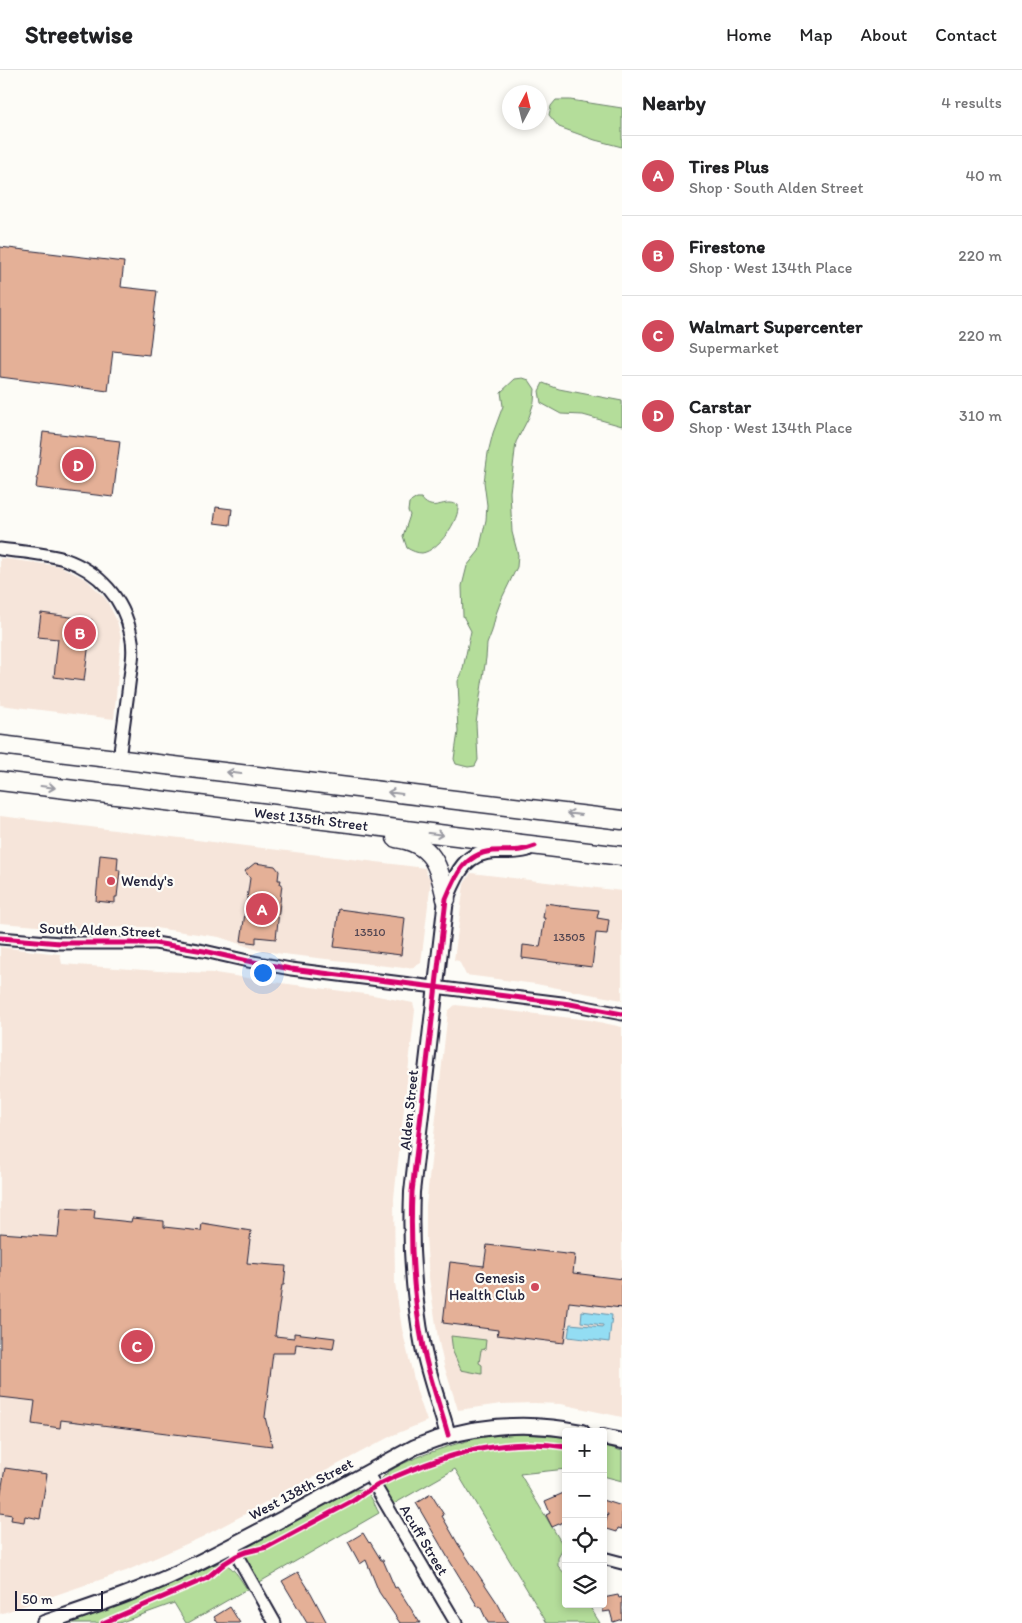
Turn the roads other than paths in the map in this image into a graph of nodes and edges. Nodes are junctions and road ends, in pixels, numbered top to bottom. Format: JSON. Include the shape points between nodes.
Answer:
{"nodes":[{"id":1,"x":0,"y":549,"type":"edge"},
{"id":2,"x":0,"y":745,"type":"edge"},
{"id":3,"x":119,"y":760,"type":"junction"},
{"id":4,"x":0,"y":781,"type":"edge"},
{"id":5,"x":204,"y":806,"type":"junction"},
{"id":6,"x":622,"y":820,"type":"edge"},
{"id":7,"x":535,"y":846,"type":"junction"},
{"id":8,"x":622,"y":856,"type":"edge"},
{"id":9,"x":446,"y":899,"type":"junction"},
{"id":10,"x":0,"y":938,"type":"edge"},
{"id":11,"x":435,"y":987,"type":"junction"},
{"id":12,"x":622,"y":1014,"type":"edge"},
{"id":13,"x":562,"y":1428,"type":"edge"},
{"id":14,"x":448,"y":1436,"type":"junction"},
{"id":15,"x":607,"y":1437,"type":"edge"},
{"id":16,"x":622,"y":1441,"type":"edge"},
{"id":17,"x":367,"y":1472,"type":"junction"},
{"id":18,"x":231,"y":1545,"type":"junction"},
{"id":19,"x":607,"y":1559,"type":"edge"},
{"id":20,"x":622,"y":1564,"type":"edge"},
{"id":21,"x":44,"y":1623,"type":"edge"},
{"id":22,"x":275,"y":1623,"type":"edge"},
{"id":23,"x":456,"y":1623,"type":"edge"}],
"edges":[{"from":1,"to":3,"type":"street","via":[[66,560],[96,576],[116,596],[131,635],[133,653]]},
{"from":2,"to":3,"type":"main road"},
{"from":6,"to":3,"type":"main road","one_way":true},
{"from":4,"to":5,"type":"main road","name":"West 135th Street","one_way":true},
{"from":5,"to":7,"type":"main road","name":"West 135th Street","one_way":true},
{"from":5,"to":9,"type":"main road","via":[[209,815],[417,843],[430,852]]},
{"from":7,"to":8,"type":"main road","name":"West 135th Street"},
{"from":7,"to":9,"type":"street","name":"Alden Street","via":[[521,851],[490,851],[474,856],[463,864]]},
{"from":9,"to":11,"type":"street","name":"Alden Street"},
{"from":10,"to":11,"type":"street","name":"South Alden Street","via":[[155,943],[291,969]]},
{"from":11,"to":12,"type":"street","name":"South Alden Street"},
{"from":11,"to":14,"type":"street","name":"Alden Street","via":[[412,1192],[412,1256],[424,1349]]},
{"from":13,"to":14,"type":"street","name":"West 138th Street","via":[[503,1426]]},
{"from":14,"to":17,"type":"street","name":"West 138th Street","via":[[415,1446]]},
{"from":15,"to":16,"type":"street"},
{"from":17,"to":18,"type":"street","name":"West 138th Street"},
{"from":17,"to":23,"type":"street","name":"Acuff Street"},
{"from":18,"to":21,"type":"street","name":"West 138th Street","via":[[136,1590]]},
{"from":18,"to":22,"type":"street"},
{"from":19,"to":20,"type":"street"}]}
